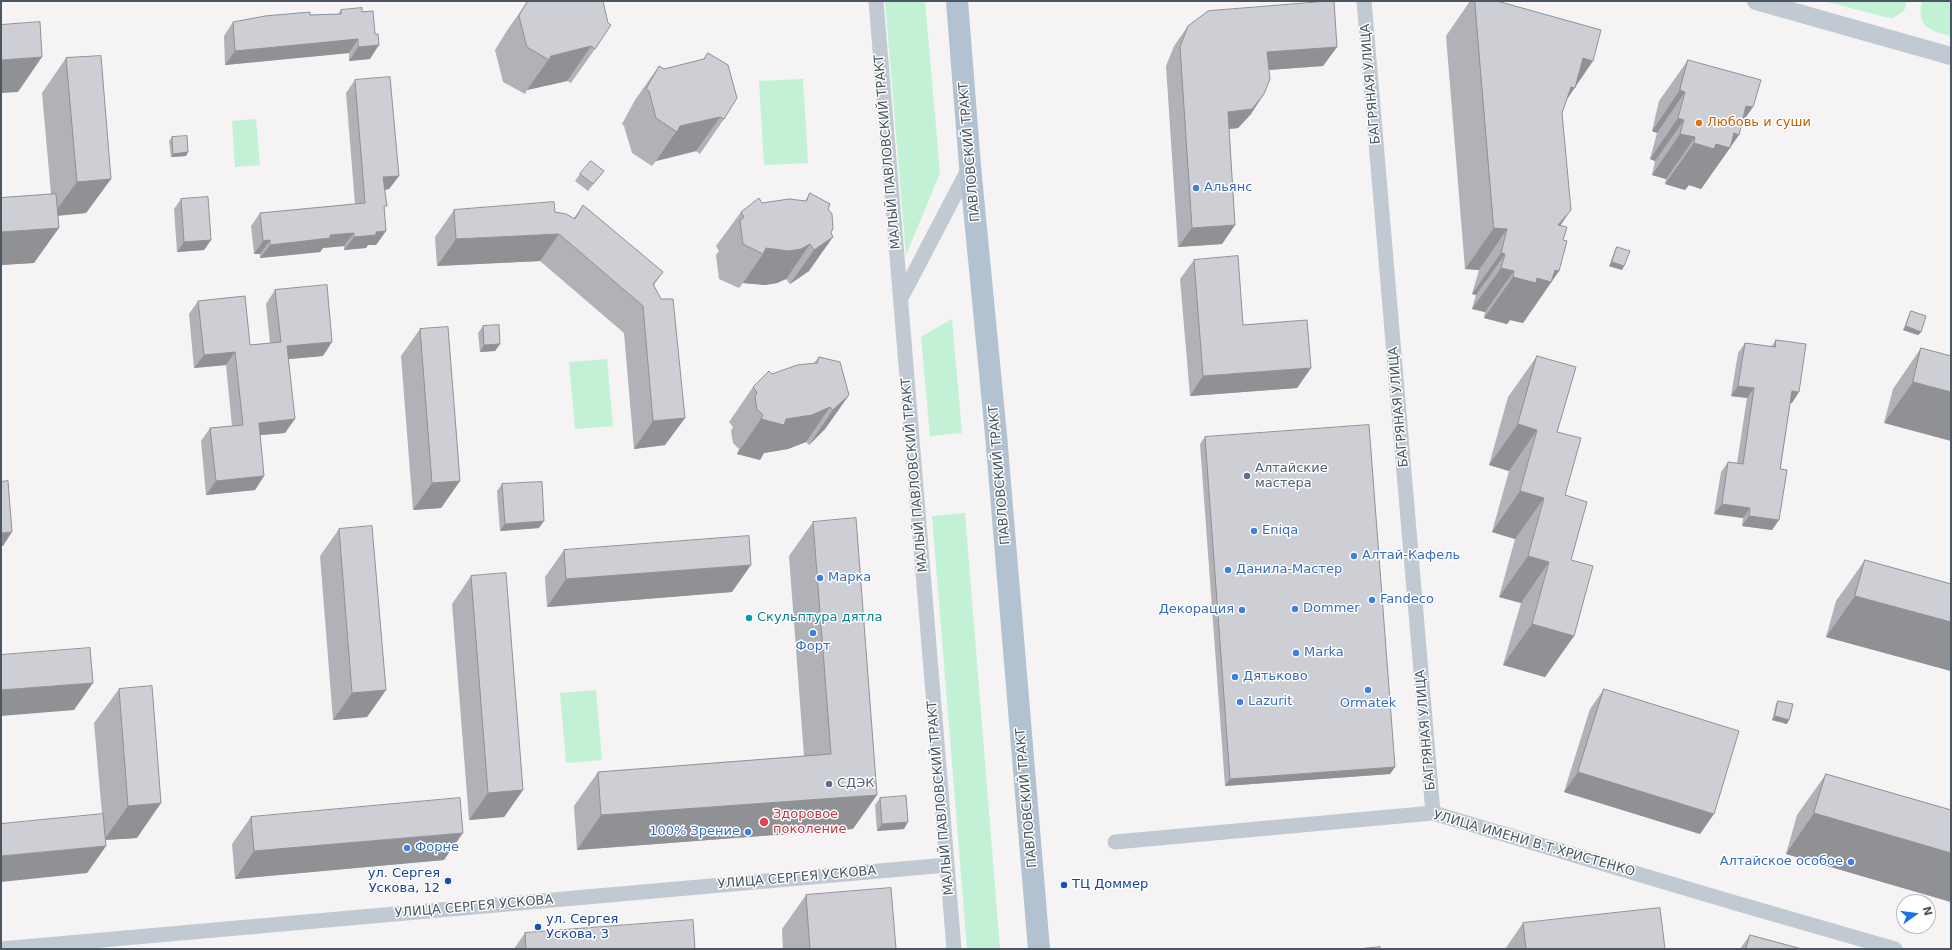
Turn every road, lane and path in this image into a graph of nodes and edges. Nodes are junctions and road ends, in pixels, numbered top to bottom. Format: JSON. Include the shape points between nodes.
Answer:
{"nodes":[{"id":1,"x":876,"y":1,"type":"edge"},
{"id":2,"x":957,"y":1,"type":"edge"},
{"id":3,"x":1364,"y":1,"type":"edge"},
{"id":4,"x":1756,"y":1,"type":"edge"},
{"id":5,"x":1951,"y":56,"type":"edge"},
{"id":6,"x":970,"y":166,"type":"junction"},
{"id":7,"x":901,"y":298,"type":"junction"},
{"id":8,"x":1433,"y":813,"type":"junction"},
{"id":9,"x":1115,"y":842,"type":"dead end"},
{"id":10,"x":947,"y":865,"type":"junction"},
{"id":11,"x":1,"y":949,"type":"edge"},
{"id":12,"x":954,"y":949,"type":"edge"},
{"id":13,"x":1039,"y":949,"type":"edge"},
{"id":14,"x":1895,"y":949,"type":"edge"}],
"edges":[{"from":1,"to":7,"type":"street","name":"МАЛЫЙ ПАВЛОВСКИЙ ТРАКТ"},
{"from":2,"to":6,"type":"main road","name":"ПАВЛОВСКИЙ ТРАКТ"},
{"from":3,"to":8,"type":"street","name":"БАГРЯНАЯ УЛИЦА"},
{"from":4,"to":5,"type":"street"},
{"from":6,"to":7,"type":"street"},
{"from":6,"to":13,"type":"main road","name":"ПАВЛОВСКИЙ ТРАКТ","via":[[999,466]]},
{"from":7,"to":10,"type":"street","name":"МАЛЫЙ ПАВЛОВСКИЙ ТРАКТ"},
{"from":8,"to":9,"type":"street","name":"УЛИЦА ИМЕНИ В.Т.ХРИСТЕНКО"},
{"from":8,"to":14,"type":"street","name":"УЛИЦА ИМЕНИ В.Т.ХРИСТЕНКО"},
{"from":10,"to":11,"type":"street","name":"УЛИЦА СЕРГЕЯ УСКОВА"},
{"from":10,"to":12,"type":"street","name":"МАЛЫЙ ПАВЛОВСКИЙ ТРАКТ"}]}
